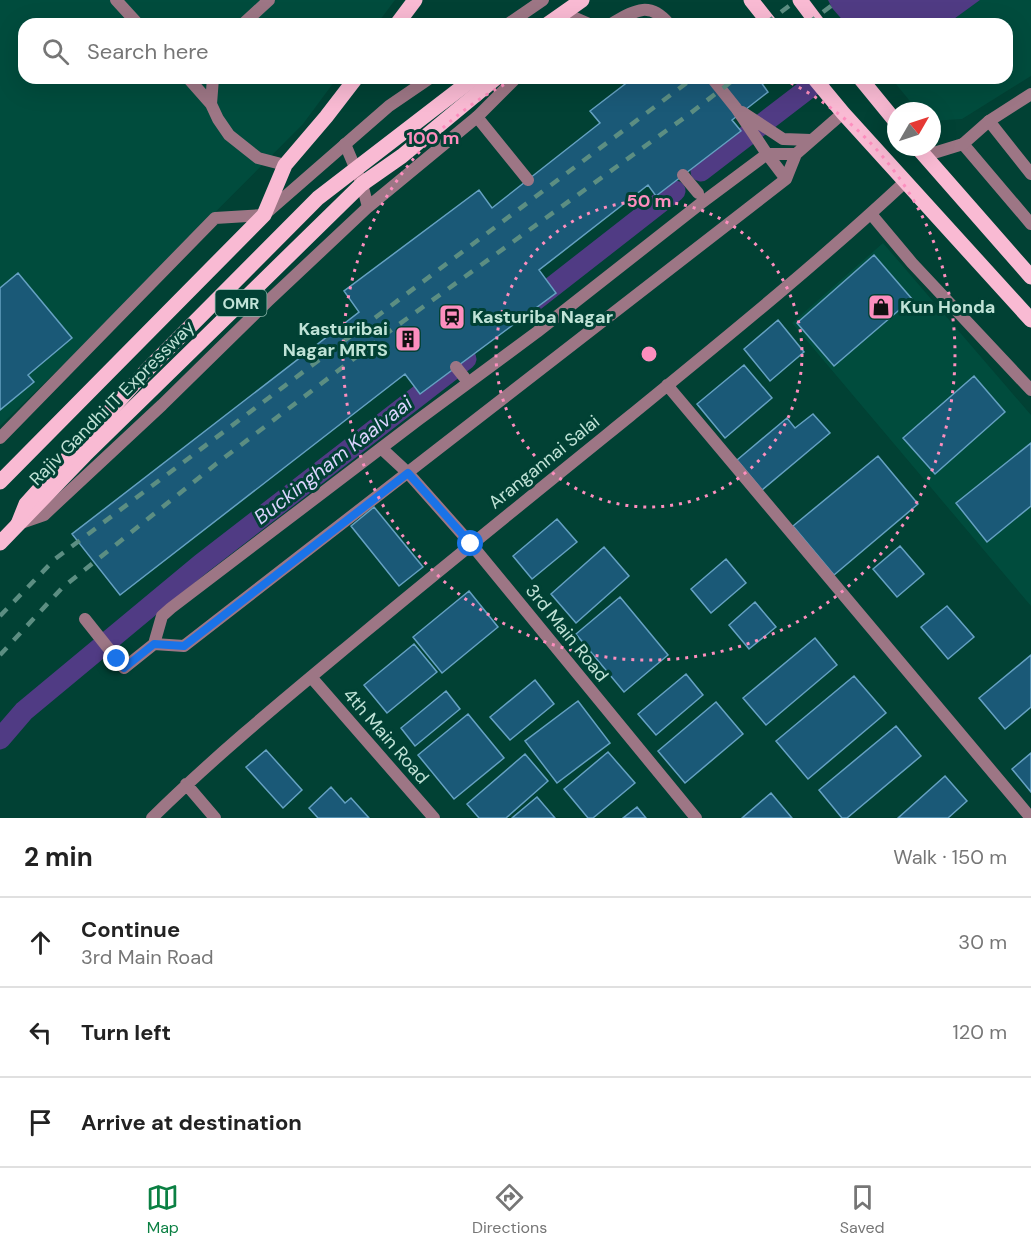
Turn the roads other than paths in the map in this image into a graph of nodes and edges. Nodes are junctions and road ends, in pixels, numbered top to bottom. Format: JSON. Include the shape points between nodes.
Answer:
{"nodes":[{"id":1,"x":116,"y":0,"type":"edge"},
{"id":2,"x":269,"y":0,"type":"edge"},
{"id":3,"x":415,"y":0,"type":"edge"},
{"id":4,"x":543,"y":0,"type":"edge"},
{"id":5,"x":582,"y":0,"type":"edge"},
{"id":6,"x":596,"y":0,"type":"edge"},
{"id":7,"x":751,"y":0,"type":"edge"},
{"id":8,"x":800,"y":0,"type":"edge"},
{"id":9,"x":132,"y":18,"type":"edge"},
{"id":10,"x":250,"y":18,"type":"edge"},
{"id":11,"x":402,"y":18,"type":"edge"},
{"id":12,"x":517,"y":18,"type":"edge"},
{"id":13,"x":556,"y":18,"type":"edge"},
{"id":14,"x":572,"y":18,"type":"edge"},
{"id":15,"x":622,"y":18,"type":"edge"},
{"id":16,"x":663,"y":18,"type":"edge"},
{"id":17,"x":765,"y":18,"type":"edge"},
{"id":18,"x":813,"y":18,"type":"edge"},
{"id":19,"x":194,"y":84,"type":"edge"},
{"id":20,"x":213,"y":84,"type":"edge"},
{"id":21,"x":351,"y":84,"type":"edge"},
{"id":22,"x":421,"y":84,"type":"edge"},
{"id":23,"x":466,"y":84,"type":"edge"},
{"id":24,"x":489,"y":84,"type":"edge"},
{"id":25,"x":510,"y":84,"type":"edge"},
{"id":26,"x":717,"y":84,"type":"edge"},
{"id":27,"x":819,"y":84,"type":"edge"},
{"id":28,"x":865,"y":84,"type":"edge"},
{"id":29,"x":1031,"y":94,"type":"edge"},
{"id":30,"x":212,"y":104,"type":"junction"},
{"id":31,"x":887,"y":111,"type":"edge"},
{"id":32,"x":843,"y":113,"type":"junction"},
{"id":33,"x":477,"y":117,"type":"junction"},
{"id":34,"x":747,"y":119,"type":"junction"},
{"id":35,"x":989,"y":121,"type":"junction"},
{"id":36,"x":811,"y":140,"type":"junction"},
{"id":37,"x":345,"y":144,"type":"junction"},
{"id":38,"x":963,"y":144,"type":"junction"},
{"id":39,"x":941,"y":148,"type":"edge"},
{"id":40,"x":796,"y":153,"type":"junction"},
{"id":41,"x":767,"y":154,"type":"junction"},
{"id":42,"x":924,"y":156,"type":"edge"},
{"id":43,"x":285,"y":165,"type":"junction"},
{"id":44,"x":1031,"y":174,"type":"edge"},
{"id":45,"x":683,"y":175,"type":"dead end"},
{"id":46,"x":786,"y":179,"type":"junction"},
{"id":47,"x":528,"y":180,"type":"dead end"},
{"id":48,"x":905,"y":182,"type":"junction"},
{"id":49,"x":362,"y":184,"type":"junction"},
{"id":50,"x":698,"y":193,"type":"dead end"},
{"id":51,"x":369,"y":207,"type":"junction"},
{"id":52,"x":871,"y":214,"type":"junction"},
{"id":53,"x":264,"y":215,"type":"junction"},
{"id":54,"x":1031,"y":224,"type":"edge"},
{"id":55,"x":1031,"y":277,"type":"edge"},
{"id":56,"x":1031,"y":320,"type":"edge"},
{"id":57,"x":667,"y":385,"type":"junction"},
{"id":58,"x":1031,"y":390,"type":"edge"},
{"id":59,"x":0,"y":438,"type":"edge"},
{"id":60,"x":381,"y":448,"type":"junction"},
{"id":61,"x":408,"y":473,"type":"junction"},
{"id":62,"x":0,"y":482,"type":"edge"},
{"id":63,"x":18,"y":524,"type":"junction"},
{"id":64,"x":0,"y":543,"type":"edge"},
{"id":65,"x":471,"y":544,"type":"junction"},
{"id":66,"x":85,"y":619,"type":"dead end"},
{"id":67,"x":154,"y":644,"type":"junction"},
{"id":68,"x":311,"y":677,"type":"junction"},
{"id":69,"x":186,"y":784,"type":"junction"},
{"id":70,"x":152,"y":818,"type":"edge"},
{"id":71,"x":215,"y":818,"type":"edge"},
{"id":72,"x":434,"y":818,"type":"edge"},
{"id":73,"x":696,"y":818,"type":"edge"},
{"id":74,"x":1031,"y":818,"type":"edge"}],
"edges":[{"from":1,"to":9,"type":"street"},
{"from":2,"to":10,"type":"street"},
{"from":3,"to":11,"type":"main road"},
{"from":4,"to":12,"type":"street"},
{"from":5,"to":13,"type":"main road"},
{"from":6,"to":14,"type":"main road"},
{"from":7,"to":17,"type":"main road"},
{"from":8,"to":18,"type":"main road"},
{"from":15,"to":16,"type":"street","via":[[646,9],[657,11]]},
{"from":19,"to":30,"type":"street"},
{"from":20,"to":30,"type":"street"},
{"from":21,"to":43,"type":"main road","name":"Rajiv Gandhi IT Expressway","number":"OMR"},
{"from":22,"to":37,"type":"street"},
{"from":23,"to":63,"type":"main road","bridge":true,"via":[[318,198],[146,371],[26,504]]},
{"from":24,"to":49,"type":"main road","name":"Rajiv Gandhi IT Expressway","number":"OMR"},
{"from":25,"to":33,"type":"street"},
{"from":26,"to":34,"type":"street"},
{"from":27,"to":32,"type":"main road"},
{"from":28,"to":31,"type":"main road"},
{"from":29,"to":35,"type":"street"},
{"from":30,"to":43,"type":"street","via":[[229,135],[258,158]]},
{"from":32,"to":36,"type":"street"},
{"from":32,"to":48,"type":"main road"},
{"from":33,"to":47,"type":"street"},
{"from":33,"to":51,"type":"street"},
{"from":34,"to":36,"type":"street","via":[[783,139]]},
{"from":34,"to":41,"type":"street"},
{"from":35,"to":38,"type":"street"},
{"from":35,"to":44,"type":"street"},
{"from":36,"to":40,"type":"street"},
{"from":37,"to":49,"type":"street"},
{"from":37,"to":53,"type":"street"},
{"from":38,"to":39,"type":"street"},
{"from":38,"to":54,"type":"street"},
{"from":40,"to":41,"type":"street"},
{"from":40,"to":46,"type":"street"},
{"from":41,"to":46,"type":"street"},
{"from":41,"to":60,"type":"street"},
{"from":42,"to":55,"type":"main road"},
{"from":43,"to":53,"type":"main road","name":"Rajiv Gandhi IT Expressway","number":"OMR"},
{"from":45,"to":50,"type":"street"},
{"from":46,"to":61,"type":"street"},
{"from":48,"to":52,"type":"street","name":"Arangannai Salai"},
{"from":48,"to":56,"type":"main road"},
{"from":49,"to":51,"type":"street"},
{"from":49,"to":63,"type":"main road","name":"Rajiv Gandhi IT Expressway","number":"OMR"},
{"from":51,"to":63,"type":"street","via":[[44,515]]},
{"from":52,"to":57,"type":"street","name":"Arangannai Salai"},
{"from":52,"to":58,"type":"street"},
{"from":53,"to":59,"type":"street","via":[[215,219]]},
{"from":53,"to":62,"type":"main road","name":"Rajiv Gandhi IT Expressway","number":"OMR"},
{"from":57,"to":65,"type":"street","name":"Arangannai Salai"},
{"from":57,"to":74,"type":"street"},
{"from":60,"to":61,"type":"street","name":"3rd Main Road"},
{"from":60,"to":67,"type":"street","via":[[171,608],[162,616]]},
{"from":61,"to":65,"type":"street","name":"3rd Main Road"},
{"from":61,"to":67,"type":"street","via":[[184,646]]},
{"from":63,"to":64,"type":"main road","name":"Rajiv Gandhi IT Expressway","number":"OMR"},
{"from":65,"to":68,"type":"street","name":"Arangannai Salai"},
{"from":65,"to":73,"type":"street","name":"3rd Main Road"},
{"from":66,"to":67,"type":"street","via":[[124,668]]},
{"from":68,"to":69,"type":"street","name":"Arangannai Salai"},
{"from":68,"to":72,"type":"street","name":"4th Main Road"},
{"from":69,"to":70,"type":"street","name":"Arangannai Salai"},
{"from":69,"to":71,"type":"street"}]}
